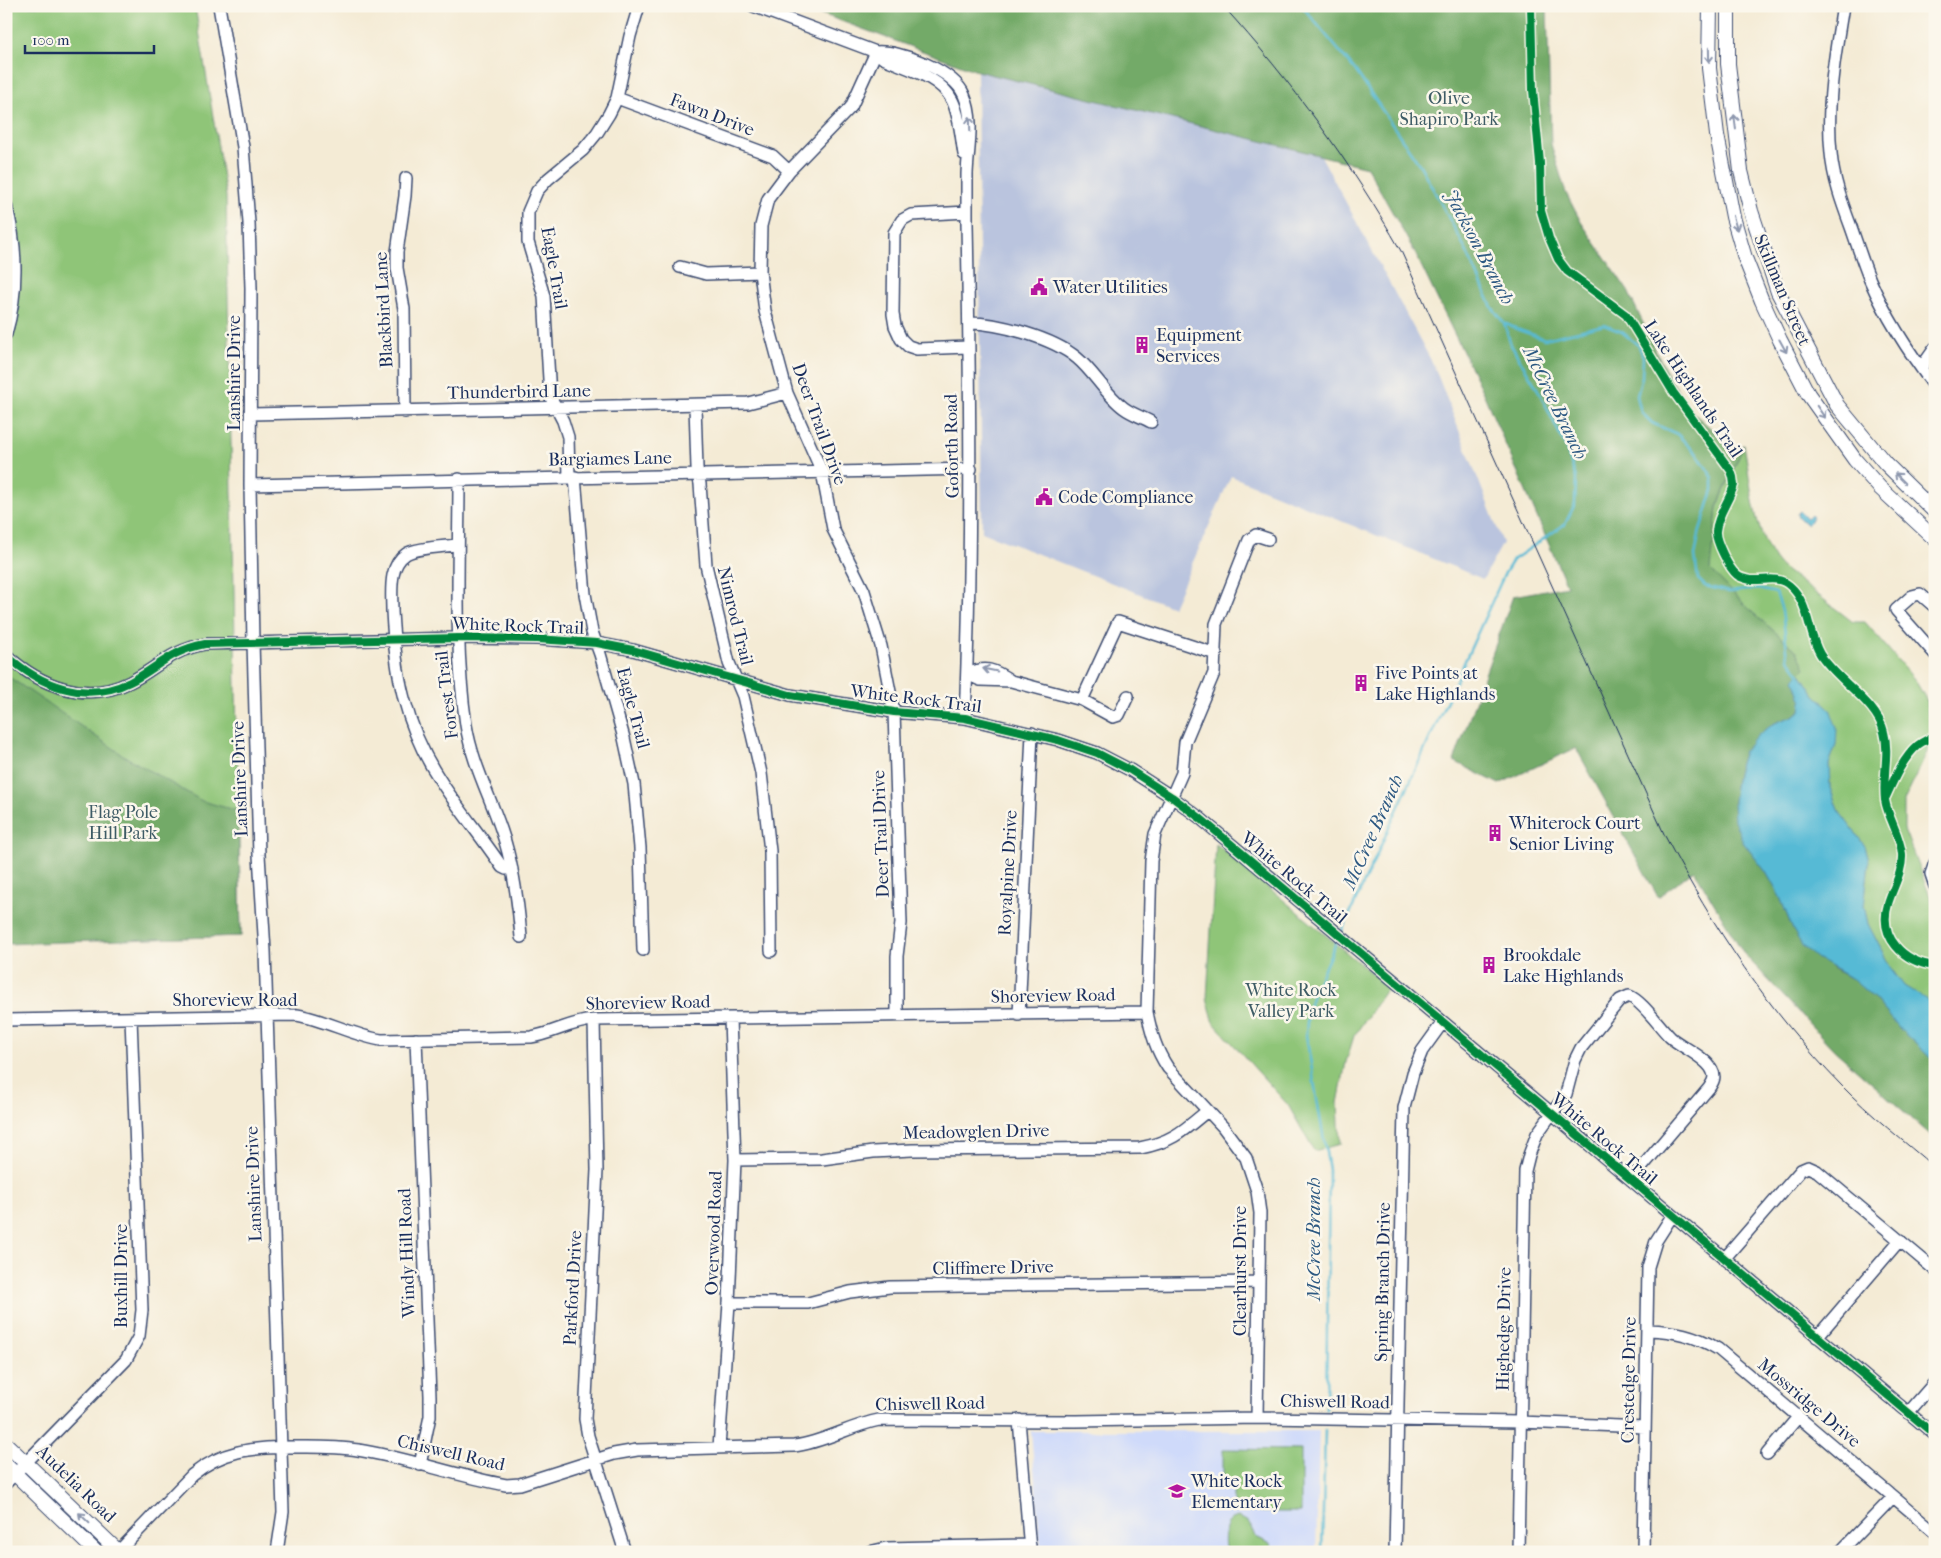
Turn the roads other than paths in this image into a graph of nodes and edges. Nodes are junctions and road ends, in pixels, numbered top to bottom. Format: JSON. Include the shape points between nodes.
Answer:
{"nodes":[{"id":1,"x":219,"y":6,"type":"edge"},
{"id":2,"x":639,"y":6,"type":"edge"},
{"id":3,"x":753,"y":6,"type":"edge"},
{"id":4,"x":1710,"y":6,"type":"edge"},
{"id":5,"x":1728,"y":6,"type":"edge"},
{"id":6,"x":1843,"y":6,"type":"edge"},
{"id":7,"x":876,"y":52,"type":"junction"},
{"id":8,"x":617,"y":98,"type":"junction"},
{"id":9,"x":789,"y":171,"type":"junction"},
{"id":10,"x":1740,"y":171,"type":"junction"},
{"id":11,"x":1726,"y":175,"type":"junction"},
{"id":12,"x":406,"y":178,"type":"dead end"},
{"id":13,"x":6,"y":205,"type":"edge"},
{"id":14,"x":967,"y":212,"type":"junction"},
{"id":15,"x":680,"y":267,"type":"dead end"},
{"id":16,"x":760,"y":272,"type":"junction"},
{"id":17,"x":969,"y":323,"type":"junction"},
{"id":18,"x":6,"y":334,"type":"edge"},
{"id":19,"x":968,"y":347,"type":"junction"},
{"id":20,"x":1935,"y":348,"type":"edge"},
{"id":21,"x":1814,"y":362,"type":"junction"},
{"id":22,"x":1921,"y":368,"type":"junction"},
{"id":23,"x":1796,"y":370,"type":"junction"},
{"id":24,"x":1935,"y":387,"type":"edge"},
{"id":25,"x":787,"y":393,"type":"junction"},
{"id":26,"x":696,"y":405,"type":"junction"},
{"id":27,"x":556,"y":408,"type":"junction"},
{"id":28,"x":405,"y":412,"type":"junction"},
{"id":29,"x":251,"y":414,"type":"junction"},
{"id":30,"x":1151,"y":422,"type":"dead end"},
{"id":31,"x":970,"y":469,"type":"junction"},
{"id":32,"x":822,"y":472,"type":"junction"},
{"id":33,"x":698,"y":475,"type":"junction"},
{"id":34,"x":572,"y":477,"type":"junction"},
{"id":35,"x":458,"y":479,"type":"junction"},
{"id":36,"x":250,"y":485,"type":"junction"},
{"id":37,"x":1935,"y":512,"type":"edge"},
{"id":38,"x":1268,"y":539,"type":"dead end"},
{"id":39,"x":1935,"y":539,"type":"edge"},
{"id":40,"x":458,"y":545,"type":"junction"},
{"id":41,"x":1935,"y":607,"type":"edge"},
{"id":42,"x":458,"y":638,"type":"junction"},
{"id":43,"x":394,"y":639,"type":"junction"},
{"id":44,"x":253,"y":642,"type":"junction"},
{"id":45,"x":597,"y":643,"type":"junction"},
{"id":46,"x":1216,"y":654,"type":"junction"},
{"id":47,"x":1935,"y":654,"type":"edge"},
{"id":48,"x":6,"y":655,"type":"edge"},
{"id":49,"x":966,"y":674,"type":"junction"},
{"id":50,"x":736,"y":680,"type":"junction"},
{"id":51,"x":1128,"y":696,"type":"dead end"},
{"id":52,"x":1082,"y":700,"type":"junction"},
{"id":53,"x":894,"y":712,"type":"junction"},
{"id":54,"x":965,"y":718,"type":"junction"},
{"id":55,"x":1032,"y":733,"type":"junction"},
{"id":56,"x":1172,"y":797,"type":"junction"},
{"id":57,"x":1935,"y":863,"type":"edge"},
{"id":58,"x":512,"y":869,"type":"junction"},
{"id":59,"x":1935,"y":886,"type":"edge"},
{"id":60,"x":522,"y":937,"type":"dead end"},
{"id":61,"x":642,"y":950,"type":"dead end"},
{"id":62,"x":771,"y":951,"type":"dead end"},
{"id":63,"x":1147,"y":1012,"type":"junction"},
{"id":64,"x":1019,"y":1015,"type":"junction"},
{"id":65,"x":266,"y":1016,"type":"junction"},
{"id":66,"x":897,"y":1016,"type":"junction"},
{"id":67,"x":131,"y":1018,"type":"junction"},
{"id":68,"x":730,"y":1019,"type":"junction"},
{"id":69,"x":6,"y":1020,"type":"edge"},
{"id":70,"x":594,"y":1020,"type":"junction"},
{"id":71,"x":1443,"y":1022,"type":"junction"},
{"id":72,"x":416,"y":1039,"type":"junction"},
{"id":73,"x":1207,"y":1111,"type":"junction"},
{"id":74,"x":1551,"y":1114,"type":"junction"},
{"id":75,"x":735,"y":1160,"type":"junction"},
{"id":76,"x":1631,"y":1180,"type":"junction"},
{"id":77,"x":1672,"y":1216,"type":"junction"},
{"id":78,"x":1900,"y":1240,"type":"junction"},
{"id":79,"x":1724,"y":1259,"type":"junction"},
{"id":80,"x":1935,"y":1270,"type":"edge"},
{"id":81,"x":1259,"y":1282,"type":"junction"},
{"id":82,"x":729,"y":1303,"type":"junction"},
{"id":83,"x":1648,"y":1330,"type":"junction"},
{"id":84,"x":1817,"y":1337,"type":"junction"},
{"id":85,"x":1935,"y":1382,"type":"edge"},
{"id":86,"x":1908,"y":1413,"type":"junction"},
{"id":87,"x":1798,"y":1417,"type":"junction"},
{"id":88,"x":1257,"y":1418,"type":"junction"},
{"id":89,"x":1019,"y":1420,"type":"junction"},
{"id":90,"x":1397,"y":1420,"type":"junction"},
{"id":91,"x":1520,"y":1422,"type":"junction"},
{"id":92,"x":1645,"y":1427,"type":"junction"},
{"id":93,"x":1935,"y":1435,"type":"edge"},
{"id":94,"x":6,"y":1444,"type":"edge"},
{"id":95,"x":281,"y":1448,"type":"junction"},
{"id":96,"x":719,"y":1448,"type":"junction"},
{"id":97,"x":1767,"y":1454,"type":"dead end"},
{"id":98,"x":595,"y":1459,"type":"junction"},
{"id":99,"x":26,"y":1463,"type":"junction"},
{"id":100,"x":420,"y":1465,"type":"junction"},
{"id":101,"x":9,"y":1474,"type":"edge"},
{"id":102,"x":1893,"y":1497,"type":"junction"},
{"id":103,"x":1935,"y":1532,"type":"edge"},
{"id":104,"x":1030,"y":1548,"type":"edge"},
{"id":105,"x":96,"y":1552,"type":"edge"},
{"id":106,"x":118,"y":1552,"type":"edge"},
{"id":107,"x":277,"y":1552,"type":"edge"},
{"id":108,"x":625,"y":1552,"type":"edge"},
{"id":109,"x":869,"y":1552,"type":"edge"},
{"id":110,"x":1395,"y":1552,"type":"edge"},
{"id":111,"x":1518,"y":1552,"type":"edge"},
{"id":112,"x":1643,"y":1552,"type":"edge"},
{"id":113,"x":1840,"y":1552,"type":"edge"}],
"edges":[{"from":1,"to":29,"type":"street","name":"Lanshire Drive","via":[[246,169],[252,288]]},
{"from":2,"to":8,"type":"street","name":"Eagle Trail"},
{"from":3,"to":7,"type":"street","name":"Goforth Road"},
{"from":4,"to":11,"type":"main road","name":"Skillman Street","one_way":true,"via":[[1709,68],[1716,135]]},
{"from":10,"to":5,"type":"main road","name":"Skillman Street","one_way":true,"via":[[1728,64]]},
{"from":6,"to":22,"type":"street","via":[[1836,44],[1830,128],[1834,171],[1870,280],[1903,343]]},
{"from":7,"to":9,"type":"street","name":"Deer Trail Drive","via":[[851,107]]},
{"from":7,"to":14,"type":"street","name":"Goforth Road","via":[[887,51],[942,71],[959,86],[970,119]]},
{"from":8,"to":9,"type":"street","name":"Fawn Drive","via":[[773,156]]},
{"from":8,"to":27,"type":"street","name":"Eagle Trail","via":[[597,134],[537,191],[528,212],[528,242],[544,296],[550,396]]},
{"from":9,"to":16,"type":"street","name":"Deer Trail Drive","via":[[768,199],[764,211]]},
{"from":10,"to":11,"type":"main road"},
{"from":10,"to":21,"type":"main road","name":"Skillman Street","via":[[1778,292]]},
{"from":11,"to":23,"type":"main road","name":"Skillman Street","one_way":true,"via":[[1733,217],[1745,258]]},
{"from":12,"to":28,"type":"street","name":"Blackbird Lane","via":[[397,252],[404,309]]},
{"from":13,"to":18,"type":"street","via":[[14,240],[12,306]]},
{"from":14,"to":17,"type":"street","name":"Goforth Road"},
{"from":14,"to":19,"type":"street","via":[[911,214],[897,226],[894,233],[894,314],[898,334],[908,346]]},
{"from":15,"to":16,"type":"street","via":[[706,274]]},
{"from":16,"to":25,"type":"street","name":"Deer Trail Drive","via":[[766,311]]},
{"from":17,"to":19,"type":"street","name":"Goforth Road"},
{"from":17,"to":30,"type":"street","via":[[1009,328],[1065,350],[1078,358],[1122,407]]},
{"from":19,"to":31,"type":"street","name":"Goforth Road"},
{"from":20,"to":22,"type":"street"},
{"from":21,"to":23,"type":"main road"},
{"from":37,"to":21,"type":"main road","name":"Skillman Street","one_way":true,"via":[[1861,435],[1837,405]]},
{"from":22,"to":24,"type":"street"},
{"from":23,"to":39,"type":"main road","name":"Skillman Street","one_way":true,"via":[[1808,394],[1855,460]]},
{"from":25,"to":26,"type":"street","name":"Thunderbird Lane","via":[[748,404]]},
{"from":25,"to":32,"type":"street","name":"Deer Trail Drive"},
{"from":26,"to":27,"type":"street","name":"Thunderbird Lane"},
{"from":26,"to":33,"type":"street","name":"Nimrod Trail"},
{"from":27,"to":28,"type":"street","name":"Thunderbird Lane"},
{"from":27,"to":34,"type":"street","name":"Eagle Trail","via":[[568,437]]},
{"from":28,"to":29,"type":"street","name":"Thunderbird Lane"},
{"from":29,"to":36,"type":"street","name":"Lanshire Drive"},
{"from":31,"to":32,"type":"street","name":"Bargiames Lane"},
{"from":31,"to":49,"type":"street","name":"Goforth Road"},
{"from":32,"to":33,"type":"street","name":"Bargiames Lane"},
{"from":32,"to":53,"type":"street","name":"Deer Trail Drive","via":[[833,529],[864,591],[874,620]]},
{"from":33,"to":34,"type":"street","name":"Bargiames Lane"},
{"from":33,"to":50,"type":"street","name":"Nimrod Trail","via":[[706,565]]},
{"from":34,"to":35,"type":"street","name":"Bargiames Lane"},
{"from":34,"to":45,"type":"street","name":"Eagle Trail","via":[[585,594]]},
{"from":35,"to":36,"type":"street","name":"Bargiames Lane"},
{"from":35,"to":40,"type":"street","name":"Forest Trail"},
{"from":36,"to":44,"type":"street","name":"Lanshire Drive"},
{"from":38,"to":46,"type":"street","name":"Clearhurst Drive","via":[[1256,535],[1249,540],[1216,624]]},
{"from":40,"to":42,"type":"street","name":"Forest Trail"},
{"from":40,"to":43,"type":"street","name":"Forest Trail","via":[[406,554],[397,566],[391,582]]},
{"from":41,"to":47,"type":"street","via":[[1920,594],[1912,596],[1896,610]]},
{"from":42,"to":43,"type":"street","name":"White Rock Trail"},
{"from":42,"to":45,"type":"street","name":"White Rock Trail"},
{"from":42,"to":58,"type":"street","name":"Forest Trail","via":[[466,726],[472,754]]},
{"from":43,"to":44,"type":"street","name":"White Rock Trail"},
{"from":43,"to":58,"type":"street","name":"Forest Trail","via":[[398,677],[407,710],[428,761],[502,867]]},
{"from":44,"to":48,"type":"street","name":"White Rock Trail","via":[[193,646],[166,657],[116,688],[88,693],[53,685]]},
{"from":44,"to":65,"type":"street","name":"Lanshire Drive"},
{"from":45,"to":50,"type":"street","name":"White Rock Trail"},
{"from":45,"to":61,"type":"street","name":"Eagle Trail","via":[[634,784],[640,848]]},
{"from":46,"to":52,"type":"street","via":[[1118,622]]},
{"from":46,"to":56,"type":"street","name":"Clearhurst Drive","via":[[1211,683],[1185,742],[1182,773]]},
{"from":49,"to":52,"type":"street","via":[[981,668],[997,671],[1011,681]]},
{"from":49,"to":54,"type":"street","name":"Goforth Road"},
{"from":50,"to":53,"type":"street","name":"White Rock Trail","via":[[790,695]]},
{"from":50,"to":62,"type":"street","name":"Nimrod Trail","via":[[757,755],[767,817]]},
{"from":51,"to":52,"type":"street","via":[[1119,715],[1112,717]]},
{"from":53,"to":54,"type":"street","name":"White Rock Trail"},
{"from":53,"to":66,"type":"street","name":"Deer Trail Drive","via":[[901,923],[897,956]]},
{"from":54,"to":55,"type":"street","name":"White Rock Trail"},
{"from":55,"to":56,"type":"street","name":"White Rock Trail","via":[[1109,759]]},
{"from":55,"to":64,"type":"street","name":"Royalpine Drive"},
{"from":56,"to":63,"type":"street","name":"Clearhurst Drive","via":[[1155,834],[1153,847]]},
{"from":56,"to":71,"type":"street","name":"White Rock Trail"},
{"from":57,"to":59,"type":"street","via":[[1931,874]]},
{"from":58,"to":60,"type":"street","name":"Forest Trail"},
{"from":63,"to":64,"type":"street","name":"Shoreview Road"},
{"from":63,"to":73,"type":"street","name":"Clearhurst Drive","via":[[1150,1031],[1160,1056]]},
{"from":64,"to":66,"type":"street","name":"Shoreview Road"},
{"from":65,"to":67,"type":"street","name":"Shoreview Road"},
{"from":65,"to":72,"type":"street","name":"Shoreview Road","via":[[312,1018],[357,1035],[381,1040]]},
{"from":65,"to":95,"type":"street","name":"Lanshire Drive"},
{"from":66,"to":68,"type":"street","name":"Shoreview Road"},
{"from":67,"to":69,"type":"street","name":"Shoreview Road"},
{"from":67,"to":99,"type":"street","name":"Buxhill Drive","via":[[142,1310],[139,1336],[117,1371]]},
{"from":68,"to":70,"type":"street","name":"Shoreview Road"},
{"from":68,"to":75,"type":"street","name":"Overwood Road"},
{"from":70,"to":72,"type":"street","name":"Shoreview Road","via":[[531,1037]]},
{"from":70,"to":98,"type":"street","name":"Parkford Drive","via":[[597,1170],[585,1402],[588,1436]]},
{"from":71,"to":74,"type":"street","name":"White Rock Trail"},
{"from":71,"to":90,"type":"street","name":"Spring Branch Drive","via":[[1422,1051],[1412,1073],[1404,1108]]},
{"from":72,"to":100,"type":"street","name":"Windy Hill Road","via":[[430,1396],[430,1416]]},
{"from":73,"to":75,"type":"street","name":"Meadowglen Drive","via":[[1182,1133],[1140,1148],[912,1150],[822,1159]]},
{"from":73,"to":81,"type":"street","name":"Clearhurst Drive","via":[[1237,1144],[1252,1173],[1260,1213]]},
{"from":74,"to":76,"type":"street","name":"White Rock Trail"},
{"from":74,"to":76,"type":"street","name":"Highedge Drive","via":[[1566,1094],[1575,1060],[1585,1042],[1620,1000],[1629,996],[1637,999],[1671,1038],[1709,1065],[1714,1072],[1714,1080]]},
{"from":74,"to":91,"type":"street","name":"Highedge Drive","via":[[1537,1134],[1525,1172]]},
{"from":75,"to":82,"type":"street","name":"Overwood Road"},
{"from":76,"to":77,"type":"street","name":"White Rock Trail"},
{"from":77,"to":79,"type":"street","name":"White Rock Trail"},
{"from":77,"to":83,"type":"street","name":"Crestedge Drive","via":[[1656,1241],[1648,1267]]},
{"from":78,"to":79,"type":"street","via":[[1808,1167],[1801,1170]]},
{"from":78,"to":80,"type":"street"},
{"from":78,"to":84,"type":"street"},
{"from":79,"to":84,"type":"street","name":"White Rock Trail"},
{"from":81,"to":82,"type":"street","name":"Cliffmere Drive","via":[[890,1287],[850,1292],[808,1303]]},
{"from":81,"to":88,"type":"street","name":"Clearhurst Drive"},
{"from":82,"to":96,"type":"street","name":"Overwood Road"},
{"from":83,"to":87,"type":"street","name":"Mossridge Drive","via":[[1679,1332],[1703,1340]]},
{"from":83,"to":92,"type":"street","name":"Crestedge Drive"},
{"from":84,"to":86,"type":"street","name":"White Rock Trail"},
{"from":85,"to":86,"type":"street"},
{"from":86,"to":93,"type":"street","name":"White Rock Trail"},
{"from":87,"to":97,"type":"street"},
{"from":87,"to":102,"type":"street","name":"Mossridge Drive"},
{"from":88,"to":89,"type":"street","name":"Chiswell Road"},
{"from":88,"to":90,"type":"street","name":"Chiswell Road"},
{"from":89,"to":96,"type":"street","name":"Chiswell Road","via":[[879,1420],[811,1444]]},
{"from":89,"to":104,"type":"street"},
{"from":90,"to":91,"type":"street","name":"Chiswell Road"},
{"from":90,"to":110,"type":"street","name":"Spring Branch Drive"},
{"from":91,"to":92,"type":"street","name":"Chiswell Road"},
{"from":91,"to":111,"type":"street","name":"Highedge Drive"},
{"from":92,"to":112,"type":"street","name":"Crestedge Drive"},
{"from":94,"to":99,"type":"main road","name":"Audelia Road"},
{"from":95,"to":100,"type":"street","name":"Chiswell Road","via":[[355,1449]]},
{"from":95,"to":106,"type":"street","name":"Chiswell Road","via":[[233,1452],[204,1466]]},
{"from":95,"to":107,"type":"street","name":"Lanshire Drive","via":[[283,1512]]},
{"from":96,"to":98,"type":"street","name":"Chiswell Road","via":[[637,1450]]},
{"from":98,"to":100,"type":"street","name":"Chiswell Road","via":[[535,1480],[506,1485]]},
{"from":98,"to":108,"type":"street","name":"Parkford Drive"},
{"from":99,"to":101,"type":"street","name":"Buxhill Drive"},
{"from":106,"to":99,"type":"main road","name":"Audelia Road","one_way":true},
{"from":101,"to":105,"type":"main road","name":"Audelia Road"},
{"from":102,"to":103,"type":"street","name":"Mossridge Drive"},
{"from":102,"to":113,"type":"street"},
{"from":104,"to":109,"type":"street","via":[[886,1548]]}]}
